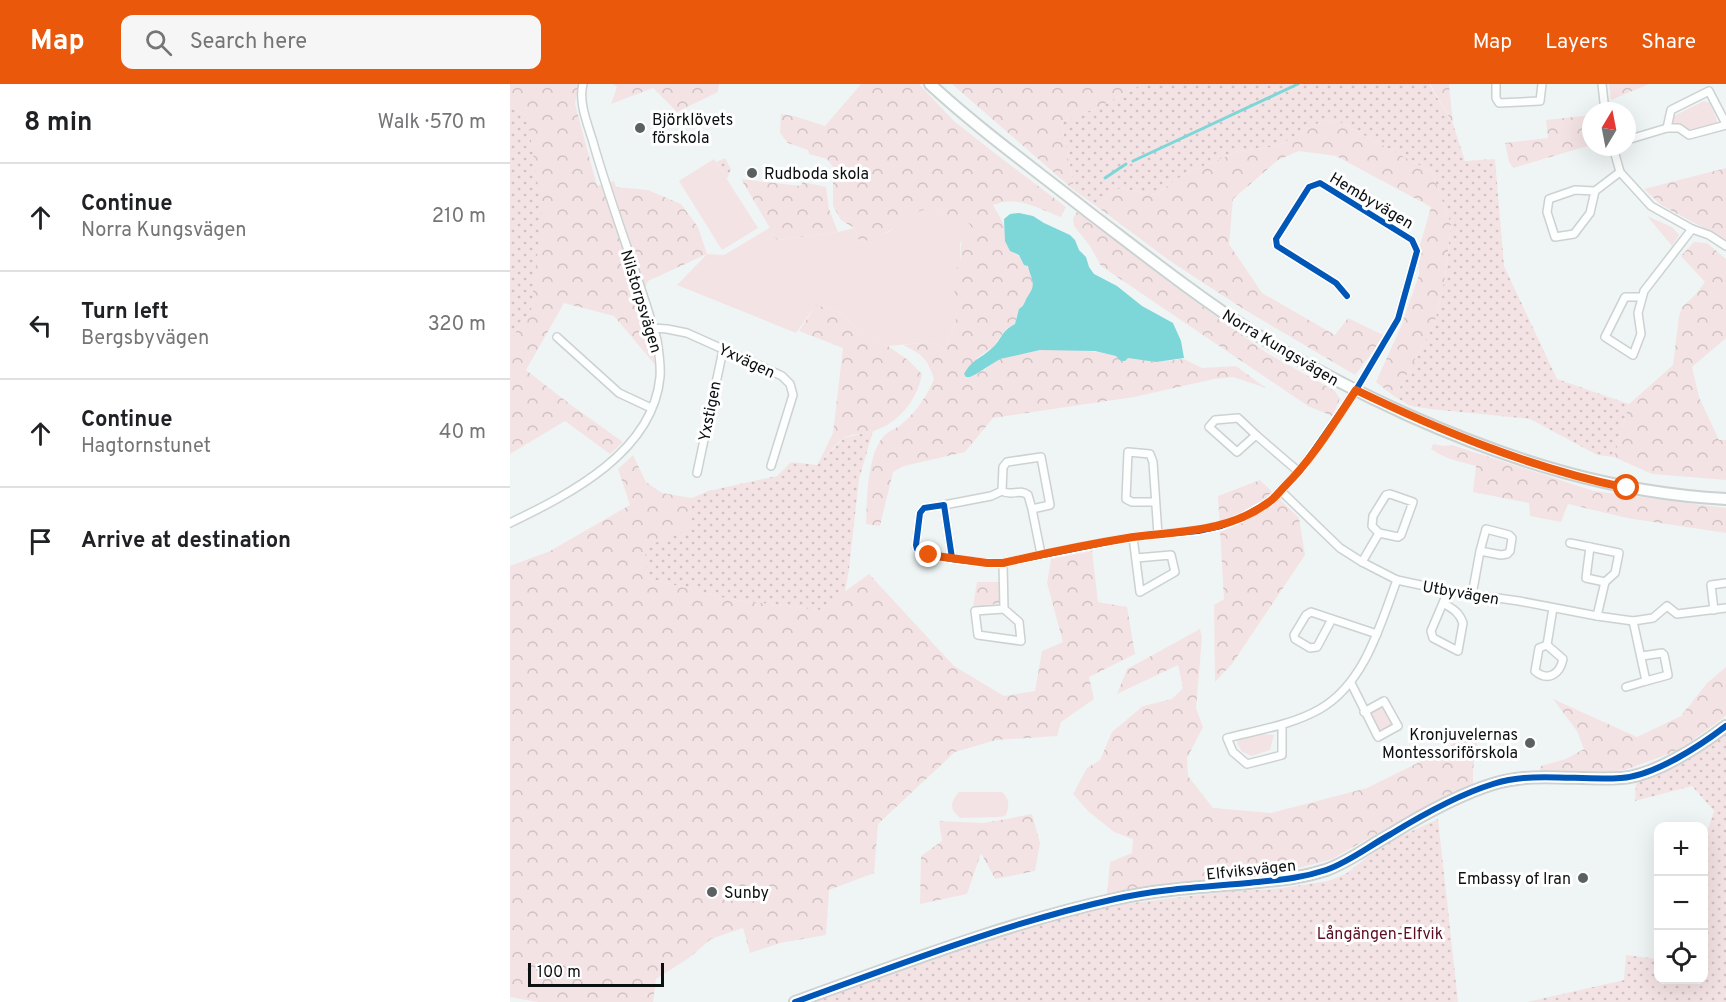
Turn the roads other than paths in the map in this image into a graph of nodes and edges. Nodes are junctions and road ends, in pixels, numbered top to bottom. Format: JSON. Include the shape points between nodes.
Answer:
{"nodes":[{"id":1,"x":583,"y":84,"type":"edge"},
{"id":2,"x":930,"y":84,"type":"edge"},
{"id":3,"x":1496,"y":84,"type":"edge"},
{"id":4,"x":1542,"y":84,"type":"edge"},
{"id":5,"x":1602,"y":84,"type":"edge"},
{"id":6,"x":1604,"y":102,"type":"edge"},
{"id":7,"x":1726,"y":125,"type":"edge"},
{"id":8,"x":1667,"y":128,"type":"junction"},
{"id":9,"x":1636,"y":137,"type":"edge"},
{"id":10,"x":1616,"y":156,"type":"edge"},
{"id":11,"x":1620,"y":172,"type":"junction"},
{"id":12,"x":1595,"y":191,"type":"junction"},
{"id":13,"x":1692,"y":229,"type":"junction"},
{"id":14,"x":1726,"y":246,"type":"edge"},
{"id":15,"x":1347,"y":296,"type":"dead end"},
{"id":16,"x":1642,"y":297,"type":"junction"},
{"id":17,"x":653,"y":328,"type":"junction"},
{"id":18,"x":557,"y":338,"type":"dead end"},
{"id":19,"x":723,"y":350,"type":"junction"},
{"id":20,"x":1356,"y":390,"type":"junction"},
{"id":21,"x":651,"y":408,"type":"junction"},
{"id":22,"x":1256,"y":435,"type":"junction"},
{"id":23,"x":771,"y":466,"type":"dead end"},
{"id":24,"x":1299,"y":472,"type":"junction"},
{"id":25,"x":697,"y":473,"type":"dead end"},
{"id":26,"x":1002,"y":491,"type":"junction"},
{"id":27,"x":1281,"y":491,"type":"junction"},
{"id":28,"x":1726,"y":499,"type":"edge"},
{"id":29,"x":1155,"y":502,"type":"junction"},
{"id":30,"x":944,"y":505,"type":"junction"},
{"id":31,"x":1032,"y":509,"type":"junction"},
{"id":32,"x":510,"y":523,"type":"edge"},
{"id":33,"x":1379,"y":533,"type":"junction"},
{"id":34,"x":1158,"y":535,"type":"junction"},
{"id":35,"x":1133,"y":537,"type":"junction"},
{"id":36,"x":1570,"y":543,"type":"dead end"},
{"id":37,"x":1590,"y":547,"type":"junction"},
{"id":38,"x":1480,"y":551,"type":"junction"},
{"id":39,"x":1041,"y":554,"type":"junction"},
{"id":40,"x":952,"y":558,"type":"junction"},
{"id":41,"x":1136,"y":558,"type":"junction"},
{"id":42,"x":1362,"y":562,"type":"junction"},
{"id":43,"x":1003,"y":563,"type":"junction"},
{"id":44,"x":1397,"y":580,"type":"junction"},
{"id":45,"x":1605,"y":582,"type":"junction"},
{"id":46,"x":1726,"y":583,"type":"edge"},
{"id":47,"x":1448,"y":591,"type":"junction"},
{"id":48,"x":1472,"y":595,"type":"junction"},
{"id":49,"x":1443,"y":603,"type":"junction"},
{"id":50,"x":1553,"y":608,"type":"junction"},
{"id":51,"x":1726,"y":608,"type":"edge"},
{"id":52,"x":1004,"y":609,"type":"junction"},
{"id":53,"x":1714,"y":610,"type":"junction"},
{"id":54,"x":1598,"y":616,"type":"junction"},
{"id":55,"x":1332,"y":619,"type":"junction"},
{"id":56,"x":1634,"y":621,"type":"junction"},
{"id":57,"x":1377,"y":634,"type":"junction"},
{"id":58,"x":1547,"y":645,"type":"junction"},
{"id":59,"x":1642,"y":656,"type":"junction"},
{"id":60,"x":1646,"y":681,"type":"junction"},
{"id":61,"x":1351,"y":683,"type":"junction"},
{"id":62,"x":1626,"y":687,"type":"dead end"},
{"id":63,"x":1364,"y":712,"type":"junction"},
{"id":64,"x":1282,"y":724,"type":"junction"},
{"id":65,"x":1726,"y":726,"type":"edge"},
{"id":66,"x":795,"y":1002,"type":"edge"}],
"edges":[{"from":1,"to":17,"type":"street","name":"Nilstorpsvägen","via":[[583,105],[597,157]]},
{"from":2,"to":20,"type":"street","name":"Norra Kungsvägen","via":[[974,123],[1191,290],[1285,351]]},
{"from":3,"to":4,"type":"street","via":[[1499,103],[1540,101]]},
{"from":5,"to":6,"type":"street"},
{"from":7,"to":8,"type":"street","via":[[1689,135],[1679,128]]},
{"from":7,"to":8,"type":"street","via":[[1709,91],[1671,110]]},
{"from":8,"to":9,"type":"street"},
{"from":10,"to":11,"type":"street"},
{"from":11,"to":12,"type":"street"},
{"from":11,"to":13,"type":"street","via":[[1651,206]]},
{"from":12,"to":12,"type":"street","via":[[1575,190],[1549,199],[1547,212],[1555,237],[1574,234],[1590,213]]},
{"from":13,"to":14,"type":"street"},
{"from":13,"to":16,"type":"street"},
{"from":15,"to":20,"type":"street","name":"Hembyvägen","via":[[1336,284],[1277,246],[1276,239],[1309,187],[1320,183],[1412,240],[1417,251],[1398,319]]},
{"from":16,"to":16,"type":"street","via":[[1625,297],[1605,337],[1633,355],[1641,334],[1638,312]]},
{"from":17,"to":19,"type":"street","name":"Yxvägen","via":[[687,333]]},
{"from":17,"to":21,"type":"street","name":"Nilstorpsvägen","via":[[660,379]]},
{"from":18,"to":21,"type":"street","via":[[619,393]]},
{"from":19,"to":23,"type":"street","name":"Yxvägen","via":[[782,376],[790,384],[793,395]]},
{"from":19,"to":25,"type":"street","name":"Yxstigen"},
{"from":20,"to":24,"type":"street"},
{"from":20,"to":28,"type":"street","name":"Norra Kungsvägen","via":[[1495,451],[1562,472],[1627,488]]},
{"from":21,"to":32,"type":"street","name":"Nilstorpsvägen","via":[[633,441],[608,465],[569,492]]},
{"from":22,"to":22,"type":"street","via":[[1238,418],[1215,420],[1209,427],[1237,452]]},
{"from":22,"to":24,"type":"street"},
{"from":24,"to":27,"type":"street"},
{"from":26,"to":30,"type":"street"},
{"from":26,"to":31,"type":"street","via":[[1026,493]]},
{"from":26,"to":31,"type":"street","via":[[1003,467],[1007,462],[1041,457],[1050,506]]},
{"from":27,"to":34,"type":"street","via":[[1269,502],[1221,526]]},
{"from":27,"to":42,"type":"street","name":"Utbyvägen","via":[[1340,548]]},
{"from":29,"to":29,"type":"street","via":[[1150,454],[1128,452],[1126,498],[1132,502]]},
{"from":29,"to":34,"type":"street"},
{"from":30,"to":40,"type":"street"},
{"from":30,"to":40,"type":"street","via":[[922,510],[916,545],[929,555]]},
{"from":31,"to":39,"type":"street"},
{"from":33,"to":33,"type":"street","via":[[1372,520],[1386,495],[1413,502],[1401,535]]},
{"from":33,"to":42,"type":"street"},
{"from":34,"to":35,"type":"street"},
{"from":35,"to":39,"type":"street"},
{"from":35,"to":41,"type":"street"},
{"from":36,"to":37,"type":"street"},
{"from":37,"to":45,"type":"street","via":[[1586,578]]},
{"from":37,"to":45,"type":"street","via":[[1619,553],[1615,573]]},
{"from":38,"to":38,"type":"street","via":[[1486,529],[1512,538],[1507,554]]},
{"from":38,"to":48,"type":"street"},
{"from":39,"to":43,"type":"street"},
{"from":40,"to":43,"type":"street"},
{"from":41,"to":41,"type":"street","via":[[1140,592],[1175,572],[1171,555]]},
{"from":42,"to":44,"type":"street","name":"Utbyvägen"},
{"from":43,"to":52,"type":"street"},
{"from":44,"to":47,"type":"street","name":"Utbyvägen"},
{"from":44,"to":57,"type":"street"},
{"from":45,"to":54,"type":"street"},
{"from":46,"to":53,"type":"street","via":[[1712,585]]},
{"from":47,"to":48,"type":"street","name":"Utbyvägen"},
{"from":47,"to":49,"type":"street"},
{"from":48,"to":50,"type":"street","name":"Utbyvägen"},
{"from":49,"to":49,"type":"street","via":[[1431,634],[1458,651],[1462,619]]},
{"from":50,"to":54,"type":"street","name":"Utbyvägen"},
{"from":50,"to":58,"type":"street"},
{"from":51,"to":53,"type":"street"},
{"from":52,"to":52,"type":"street","via":[[975,611],[978,635],[1021,641],[1019,622]]},
{"from":53,"to":56,"type":"street","name":"Utbyvägen","via":[[1677,614],[1667,606],[1653,618]]},
{"from":54,"to":56,"type":"street","name":"Utbyvägen"},
{"from":55,"to":55,"type":"street","via":[[1307,614],[1295,639],[1315,648]]},
{"from":55,"to":57,"type":"street"},
{"from":56,"to":59,"type":"street"},
{"from":57,"to":61,"type":"street"},
{"from":58,"to":58,"type":"street","via":[[1539,648],[1535,671],[1548,677],[1561,668],[1563,659]]},
{"from":59,"to":60,"type":"street"},
{"from":59,"to":60,"type":"street","via":[[1662,653],[1668,675]]},
{"from":60,"to":62,"type":"street"},
{"from":61,"to":63,"type":"street"},
{"from":61,"to":64,"type":"street","via":[[1320,709]]},
{"from":63,"to":63,"type":"street","via":[[1378,737],[1398,726],[1384,701]]},
{"from":64,"to":64,"type":"street","via":[[1260,730],[1227,738],[1233,752],[1247,764],[1282,755]]},
{"from":65,"to":66,"type":"street","name":"Elfviksvägen","via":[[1680,757],[1623,778],[1532,778],[1492,784],[1444,804],[1329,869],[1296,879],[1167,891],[1059,912]]}]}
